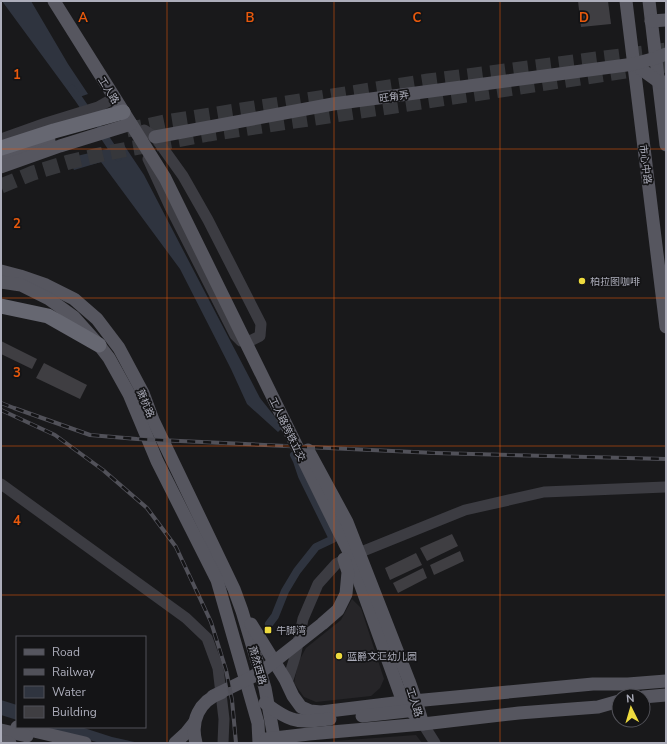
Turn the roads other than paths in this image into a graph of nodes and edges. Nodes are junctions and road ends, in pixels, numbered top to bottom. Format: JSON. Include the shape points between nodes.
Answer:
{"nodes":[{"id":1,"x":54,"y":1,"type":"edge"},
{"id":2,"x":64,"y":1,"type":"edge"},
{"id":3,"x":626,"y":1,"type":"edge"},
{"id":4,"x":649,"y":1,"type":"edge"},
{"id":5,"x":666,"y":20,"type":"edge"},
{"id":6,"x":651,"y":21,"type":"junction"},
{"id":7,"x":661,"y":56,"type":"edge"},
{"id":8,"x":634,"y":64,"type":"junction"},
{"id":9,"x":662,"y":82,"type":"edge"},
{"id":10,"x":114,"y":98,"type":"junction"},
{"id":11,"x":127,"y":118,"type":"junction"},
{"id":12,"x":104,"y":121,"type":"junction"},
{"id":13,"x":142,"y":134,"type":"junction"},
{"id":14,"x":54,"y":135,"type":"junction"},
{"id":15,"x":155,"y":137,"type":"junction"},
{"id":16,"x":1,"y":139,"type":"edge"},
{"id":17,"x":666,"y":145,"type":"edge"},
{"id":18,"x":1,"y":148,"type":"edge"},
{"id":19,"x":1,"y":157,"type":"edge"},
{"id":20,"x":1,"y":167,"type":"edge"},
{"id":21,"x":168,"y":176,"type":"junction"},
{"id":22,"x":1,"y":271,"type":"edge"},
{"id":23,"x":1,"y":282,"type":"edge"},
{"id":24,"x":1,"y":306,"type":"edge"},
{"id":25,"x":666,"y":327,"type":"edge"},
{"id":26,"x":99,"y":345,"type":"junction"},
{"id":27,"x":1,"y":484,"type":"edge"},
{"id":28,"x":665,"y":487,"type":"edge"},
{"id":29,"x":336,"y":526,"type":"junction"},
{"id":30,"x":234,"y":589,"type":"joint"},
{"id":31,"x":222,"y":596,"type":"joint"},
{"id":32,"x":242,"y":611,"type":"junction"},
{"id":33,"x":666,"y":681,"type":"edge"},
{"id":34,"x":287,"y":683,"type":"junction"},
{"id":35,"x":403,"y":684,"type":"junction"},
{"id":36,"x":628,"y":684,"type":"junction"},
{"id":37,"x":597,"y":695,"type":"junction"},
{"id":38,"x":666,"y":695,"type":"edge"},
{"id":39,"x":214,"y":696,"type":"junction"},
{"id":40,"x":651,"y":696,"type":"edge"},
{"id":41,"x":611,"y":697,"type":"edge"},
{"id":42,"x":261,"y":701,"type":"junction"},
{"id":43,"x":416,"y":701,"type":"junction"},
{"id":44,"x":403,"y":702,"type":"junction"},
{"id":45,"x":611,"y":703,"type":"edge"},
{"id":46,"x":1,"y":722,"type":"edge"},
{"id":47,"x":194,"y":723,"type":"junction"},
{"id":48,"x":423,"y":724,"type":"junction"},
{"id":49,"x":9,"y":734,"type":"edge"},
{"id":50,"x":309,"y":734,"type":"junction"},
{"id":51,"x":269,"y":742,"type":"edge"},
{"id":52,"x":31,"y":743,"type":"edge"},
{"id":53,"x":60,"y":743,"type":"edge"},
{"id":54,"x":85,"y":743,"type":"edge"},
{"id":55,"x":175,"y":743,"type":"edge"},
{"id":56,"x":196,"y":743,"type":"edge"},
{"id":57,"x":223,"y":743,"type":"edge"},
{"id":58,"x":292,"y":743,"type":"edge"},
{"id":59,"x":436,"y":743,"type":"edge"}],
"edges":[{"from":1,"to":10,"type":"main road","name":"工人路"},
{"from":2,"to":13,"type":"main road","name":"工人路"},
{"from":3,"to":8,"type":"main road","name":"市心中路"},
{"from":4,"to":6,"type":"main road"},
{"from":5,"to":6,"type":"main road"},
{"from":6,"to":7,"type":"main road"},
{"from":7,"to":8,"type":"main road","name":"旺角弄"},
{"from":7,"to":9,"type":"main road"},
{"from":8,"to":9,"type":"main road"},
{"from":8,"to":15,"type":"main road","name":"旺角弄","via":[[333,104]]},
{"from":8,"to":25,"type":"main road","name":"市心中路"},
{"from":9,"to":17,"type":"main road"},
{"from":10,"to":11,"type":"main road","name":"工人路"},
{"from":10,"to":12,"type":"street"},
{"from":11,"to":12,"type":"highway"},
{"from":11,"to":13,"type":"main road","name":"工人路"},
{"from":12,"to":14,"type":"highway"},
{"from":13,"to":15,"type":"street"},
{"from":13,"to":15,"type":"street","via":[[152,168],[170,207],[235,335],[240,341],[260,336],[261,324],[208,220],[183,176]]},
{"from":13,"to":21,"type":"main road","name":"工人路","via":[[158,165]]},
{"from":14,"to":16,"type":"street"},
{"from":14,"to":18,"type":"highway"},
{"from":14,"to":19,"type":"main road"},
{"from":14,"to":20,"type":"main road"},
{"from":21,"to":29,"type":"main road","name":"工人路跨铁立交"},
{"from":21,"to":35,"type":"main road","name":"工人路跨铁立交","via":[[209,246],[299,433],[347,522]]},
{"from":22,"to":30,"type":"main road","name":"萧杭路","via":[[46,285],[74,299],[97,319],[119,348],[143,393],[153,420]]},
{"from":23,"to":26,"type":"main road","name":"萧杭路","via":[[21,285],[49,298],[74,317]]},
{"from":24,"to":26,"type":"highway","via":[[48,316]]},
{"from":26,"to":31,"type":"main road","name":"萧杭路","via":[[129,394],[157,460],[217,580]]},
{"from":27,"to":57,"type":"street","via":[[186,618],[207,638],[218,668],[224,719]]},
{"from":28,"to":34,"type":"street","via":[[544,492],[465,510],[336,564],[318,584],[303,619]]},
{"from":29,"to":35,"type":"main road","name":"工人路跨铁立交"},
{"from":29,"to":39,"type":"main road","via":[[348,572],[346,594],[338,610],[261,672]]},
{"from":30,"to":32,"type":"main road","name":"萧然西路"},
{"from":31,"to":51,"type":"main road","name":"萧然西路","via":[[258,723]]},
{"from":32,"to":34,"type":"main road"},
{"from":32,"to":51,"type":"main road","name":"萧然西路","via":[[265,688]]},
{"from":33,"to":36,"type":"main road"},
{"from":34,"to":44,"type":"main road","via":[[301,707],[310,712]]},
{"from":35,"to":43,"type":"main road","name":"工人路"},
{"from":35,"to":44,"type":"main road","name":"工人路"},
{"from":36,"to":37,"type":"main road"},
{"from":36,"to":43,"type":"main road","via":[[593,684]]},
{"from":37,"to":41,"type":"main road"},
{"from":37,"to":42,"type":"main road","via":[[309,721],[292,719]]},
{"from":37,"to":51,"type":"main road","via":[[309,727],[296,729]]},
{"from":38,"to":40,"type":"main road"},
{"from":39,"to":42,"type":"main road","via":[[226,691],[238,691],[251,694]]},
{"from":39,"to":47,"type":"main road","via":[[204,703]]},
{"from":42,"to":51,"type":"main road","via":[[269,712],[273,724],[273,737]]},
{"from":43,"to":44,"type":"main road"},
{"from":43,"to":48,"type":"main road","name":"工人路"},
{"from":44,"to":48,"type":"main road","name":"工人路"},
{"from":45,"to":48,"type":"main road","via":[[598,707]]},
{"from":46,"to":49,"type":"main road"},
{"from":47,"to":55,"type":"main road"},
{"from":47,"to":56,"type":"main road"},
{"from":48,"to":50,"type":"main road"},
{"from":48,"to":59,"type":"street"},
{"from":49,"to":52,"type":"main road"},
{"from":49,"to":53,"type":"main road"},
{"from":49,"to":54,"type":"main road"},
{"from":50,"to":51,"type":"main road"},
{"from":50,"to":58,"type":"main road"}]}
